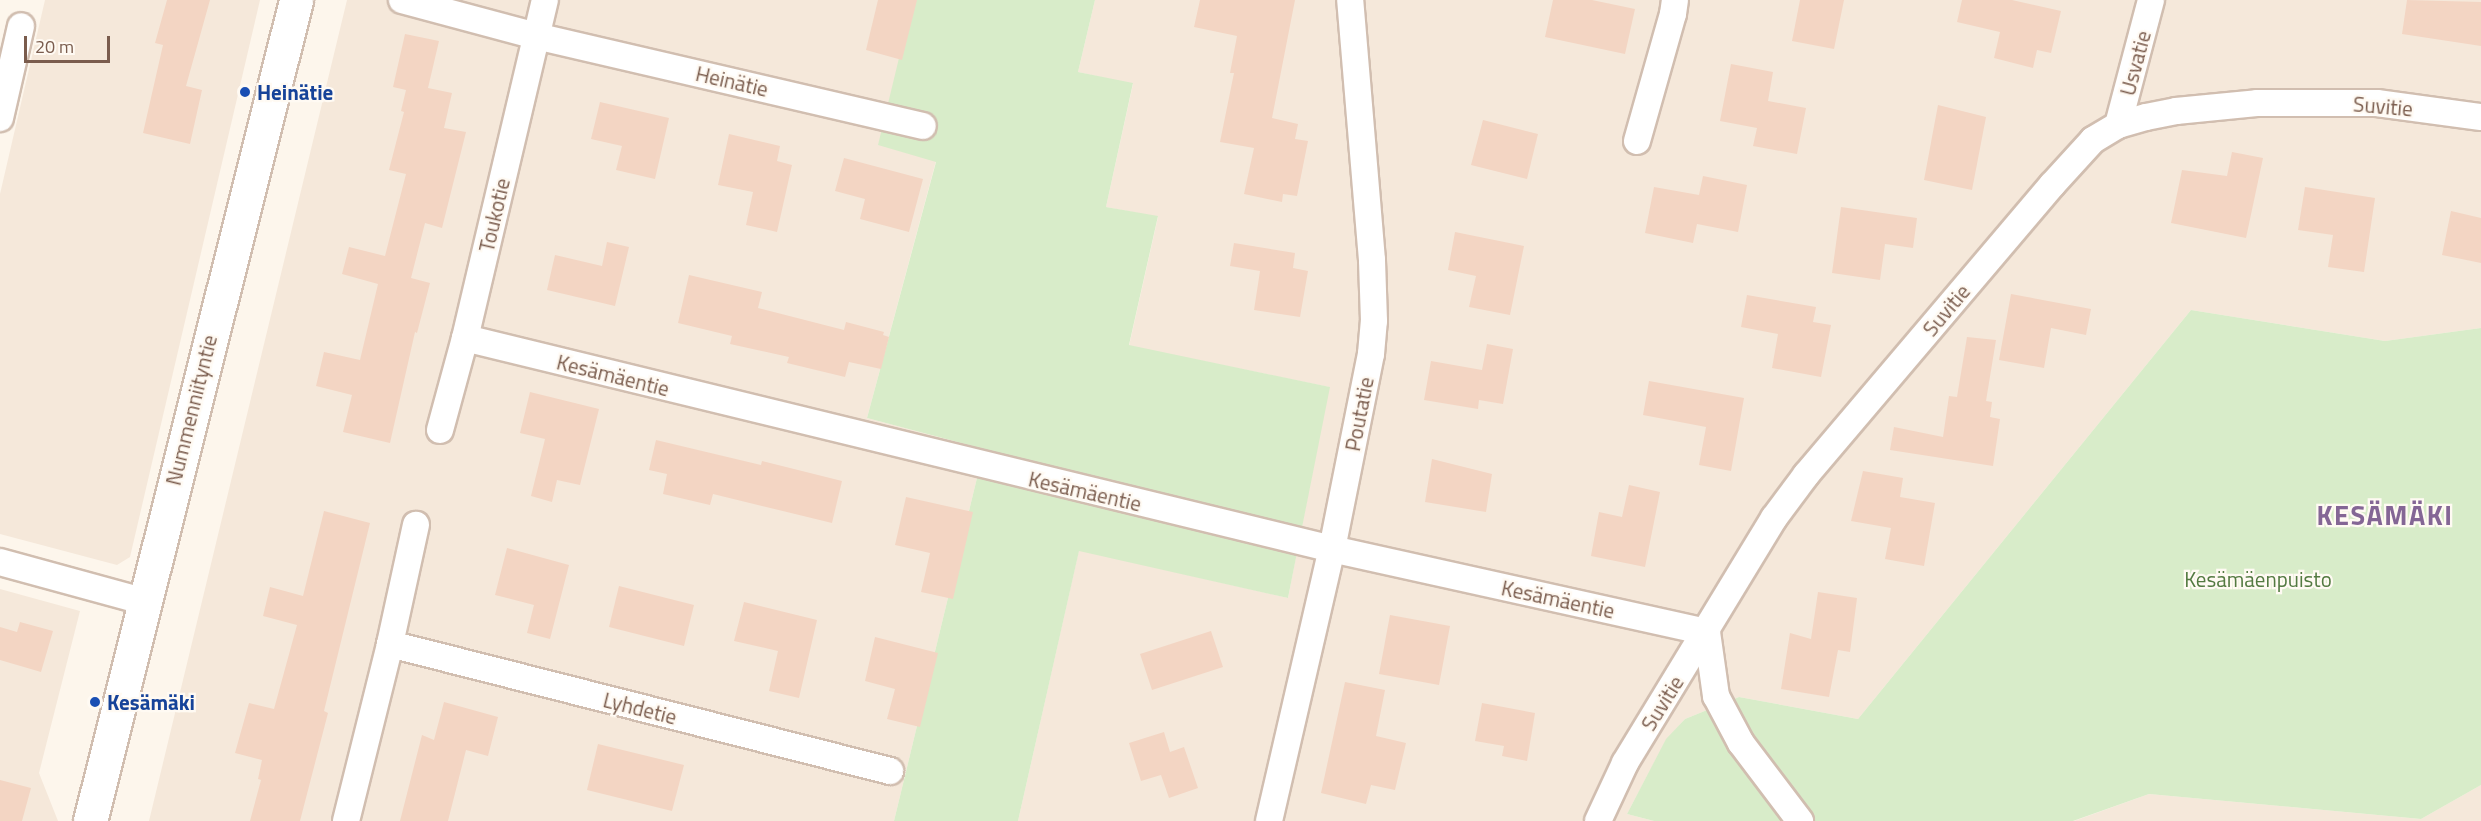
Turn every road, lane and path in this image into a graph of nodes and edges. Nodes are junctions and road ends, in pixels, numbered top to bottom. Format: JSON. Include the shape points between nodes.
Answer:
{"nodes":[{"id":1,"x":296,"y":0,"type":"edge"},
{"id":2,"x":402,"y":0,"type":"edge"},
{"id":3,"x":545,"y":0,"type":"edge"},
{"id":4,"x":1350,"y":0,"type":"edge"},
{"id":5,"x":1674,"y":0,"type":"edge"},
{"id":6,"x":2151,"y":0,"type":"edge"},
{"id":7,"x":21,"y":26,"type":"dead end"},
{"id":8,"x":536,"y":36,"type":"junction"},
{"id":9,"x":2481,"y":117,"type":"edge"},
{"id":10,"x":0,"y":118,"type":"edge"},
{"id":11,"x":2118,"y":125,"type":"junction"},
{"id":12,"x":923,"y":126,"type":"dead end"},
{"id":13,"x":1637,"y":141,"type":"dead end"},
{"id":14,"x":465,"y":338,"type":"junction"},
{"id":15,"x":440,"y":430,"type":"dead end"},
{"id":16,"x":416,"y":525,"type":"dead end"},
{"id":17,"x":1332,"y":549,"type":"junction"},
{"id":18,"x":0,"y":561,"type":"edge"},
{"id":19,"x":143,"y":601,"type":"junction"},
{"id":20,"x":1707,"y":632,"type":"junction"},
{"id":21,"x":390,"y":644,"type":"junction"},
{"id":22,"x":890,"y":771,"type":"dead end"},
{"id":23,"x":90,"y":821,"type":"edge"},
{"id":24,"x":346,"y":821,"type":"edge"},
{"id":25,"x":1269,"y":821,"type":"edge"},
{"id":26,"x":1598,"y":821,"type":"edge"},
{"id":27,"x":1800,"y":821,"type":"edge"}],
"edges":[{"from":1,"to":19,"type":"street","name":"Nummenniityntie"},
{"from":2,"to":8,"type":"street","name":"Heinätie"},
{"from":3,"to":8,"type":"street","name":"Toukotie"},
{"from":4,"to":17,"type":"street","name":"Poutatie","via":[[1374,321],[1371,354]]},
{"from":5,"to":13,"type":"street"},
{"from":6,"to":11,"type":"street","name":"Usvatie"},
{"from":7,"to":10,"type":"street"},
{"from":8,"to":12,"type":"street","name":"Heinätie"},
{"from":8,"to":14,"type":"street","name":"Toukotie"},
{"from":9,"to":11,"type":"street","name":"Suvitie","via":[[2376,103],[2257,103],[2176,111]]},
{"from":11,"to":20,"type":"street","name":"Suvitie","via":[[2093,140],[2073,161],[1806,475],[1751,553]]},
{"from":14,"to":15,"type":"street","name":"Toukotie"},
{"from":14,"to":17,"type":"street","name":"Kesämäentie"},
{"from":16,"to":21,"type":"street"},
{"from":17,"to":20,"type":"street","name":"Kesämäentie"},
{"from":17,"to":25,"type":"street","name":"Poutatie"},
{"from":18,"to":19,"type":"street"},
{"from":19,"to":23,"type":"street","name":"Nummenniityntie"},
{"from":20,"to":26,"type":"street","name":"Suvitie","via":[[1624,763]]},
{"from":20,"to":27,"type":"street","via":[[1716,696],[1741,743]]},
{"from":21,"to":22,"type":"street","name":"Lyhdetie"},
{"from":21,"to":24,"type":"street"}]}
